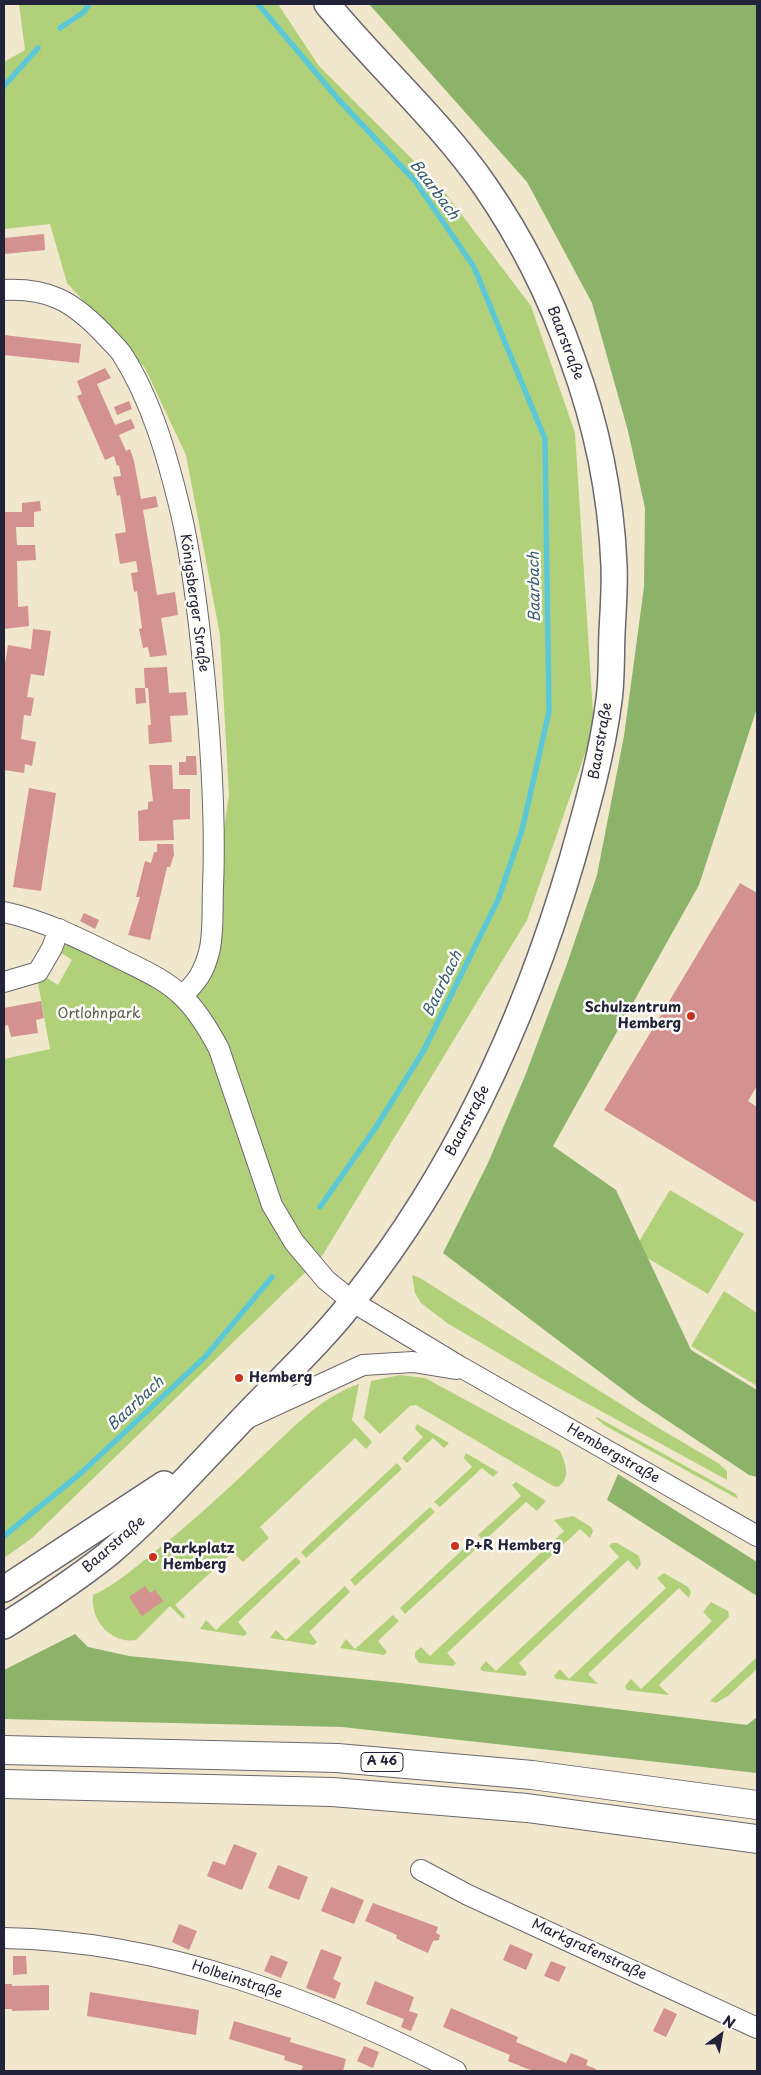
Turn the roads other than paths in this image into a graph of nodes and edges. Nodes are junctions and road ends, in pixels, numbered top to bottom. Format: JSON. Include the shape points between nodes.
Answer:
{"nodes":[{"id":1,"x":327,"y":4,"type":"edge"},
{"id":2,"x":4,"y":290,"type":"edge"},
{"id":3,"x":4,"y":912,"type":"edge"},
{"id":4,"x":59,"y":929,"type":"junction"},
{"id":5,"x":4,"y":982,"type":"edge"},
{"id":6,"x":182,"y":996,"type":"junction"},
{"id":7,"x":353,"y":1302,"type":"junction"},
{"id":8,"x":468,"y":1371,"type":"junction"},
{"id":9,"x":240,"y":1421,"type":"junction"},
{"id":10,"x":214,"y":1450,"type":"junction"},
{"id":11,"x":757,"y":1536,"type":"edge"},
{"id":12,"x":4,"y":1588,"type":"edge"},
{"id":13,"x":4,"y":1626,"type":"edge"},
{"id":14,"x":4,"y":1750,"type":"edge"},
{"id":15,"x":4,"y":1784,"type":"edge"},
{"id":16,"x":757,"y":1805,"type":"edge"},
{"id":17,"x":757,"y":1839,"type":"edge"},
{"id":18,"x":421,"y":1870,"type":"dead end"},
{"id":19,"x":4,"y":1938,"type":"edge"},
{"id":20,"x":757,"y":2028,"type":"edge"},
{"id":21,"x":456,"y":2071,"type":"edge"}],
"edges":[{"from":1,"to":7,"type":"main road","name":"Baarstraße","via":[[435,124],[483,184],[513,230],[552,309],[589,410],[602,468],[614,566],[610,693],[604,736],[593,787],[552,928],[502,1053],[476,1108],[422,1200]]},
{"from":2,"to":6,"type":"street","name":"Königsberger Straße","via":[[50,294],[72,305],[121,353],[140,388],[159,435],[181,514],[199,619],[213,758],[214,860],[210,950],[198,982]]},
{"from":3,"to":4,"type":"street","name":"Hembergstraße"},
{"from":4,"to":5,"type":"street","via":[[38,972]]},
{"from":4,"to":6,"type":"street","name":"Hembergstraße","via":[[143,970]]},
{"from":6,"to":7,"type":"street","name":"Hembergstraße","via":[[208,1029],[222,1056],[272,1205],[294,1242],[315,1268]]},
{"from":7,"to":8,"type":"street","name":"Hembergstraße"},
{"from":7,"to":9,"type":"main road","name":"Baarstraße"},
{"from":8,"to":9,"type":"street","name":"Hembergstraße","via":[[413,1362],[363,1365]]},
{"from":8,"to":11,"type":"street","name":"Hembergstraße"},
{"from":9,"to":10,"type":"main road","name":"Baarstraße"},
{"from":10,"to":12,"type":"main road","name":"Baarstraße"},
{"from":10,"to":13,"type":"main road","name":"Baarstraße","via":[[108,1554]]},
{"from":14,"to":16,"type":"highway","number":"A 46","via":[[337,1758],[532,1775]]},
{"from":15,"to":17,"type":"highway","via":[[332,1792],[528,1808]]},
{"from":18,"to":20,"type":"street","name":"Markgrafenstraße","via":[[468,1895]]},
{"from":19,"to":21,"type":"street","name":"Holbeinstraße","via":[[94,1944],[160,1956],[342,2016]]}]}
